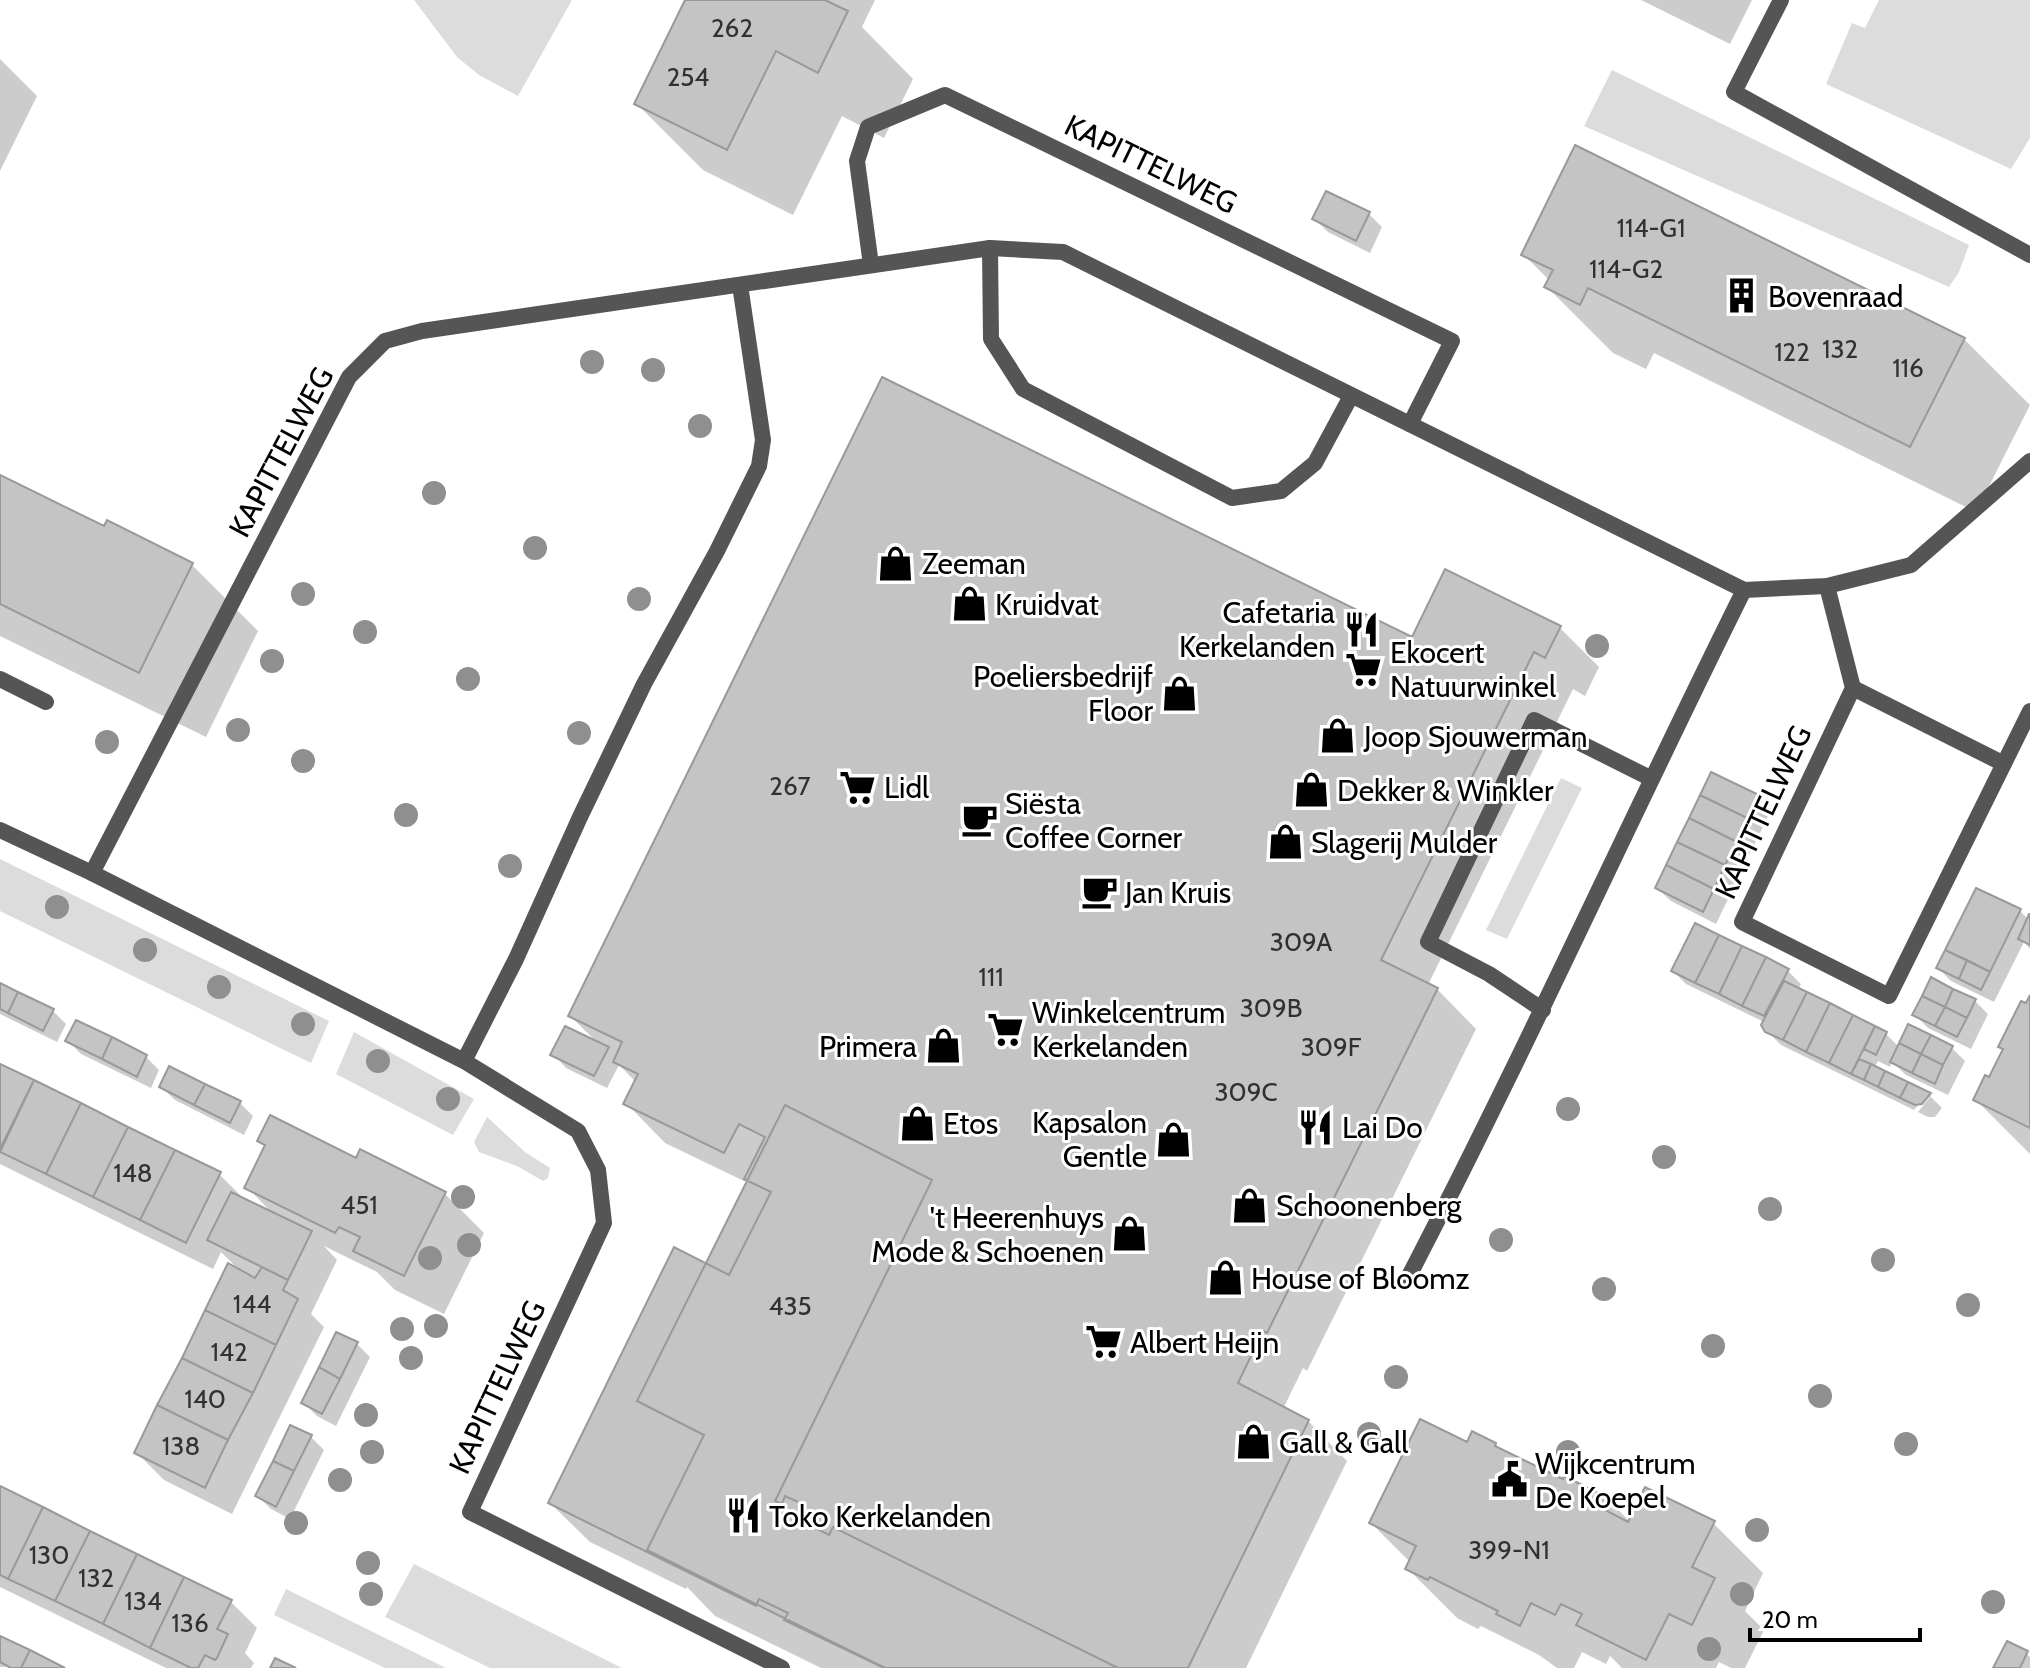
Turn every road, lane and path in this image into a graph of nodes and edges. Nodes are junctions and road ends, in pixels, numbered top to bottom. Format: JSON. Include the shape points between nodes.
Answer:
{"nodes":[{"id":1,"x":1781,"y":0,"type":"edge"},
{"id":2,"x":990,"y":248,"type":"junction"},
{"id":3,"x":2030,"y":255,"type":"edge"},
{"id":4,"x":871,"y":265,"type":"junction"},
{"id":5,"x":740,"y":285,"type":"junction"},
{"id":6,"x":1351,"y":396,"type":"junction"},
{"id":7,"x":1410,"y":424,"type":"junction"},
{"id":8,"x":2030,"y":461,"type":"edge"},
{"id":9,"x":1827,"y":586,"type":"junction"},
{"id":10,"x":1744,"y":590,"type":"junction"},
{"id":11,"x":0,"y":679,"type":"edge"},
{"id":12,"x":1853,"y":688,"type":"junction"},
{"id":13,"x":46,"y":702,"type":"dead end"},
{"id":14,"x":2030,"y":711,"type":"edge"},
{"id":15,"x":2004,"y":764,"type":"junction"},
{"id":16,"x":1652,"y":779,"type":"junction"},
{"id":17,"x":0,"y":830,"type":"edge"},
{"id":18,"x":92,"y":873,"type":"junction"},
{"id":19,"x":1543,"y":1010,"type":"junction"},
{"id":20,"x":464,"y":1061,"type":"junction"},
{"id":21,"x":1408,"y":1278,"type":"dead end"},
{"id":22,"x":782,"y":1668,"type":"edge"}],
"edges":[{"from":1,"to":3,"type":"street","via":[[1734,92]]},
{"from":2,"to":4,"type":"street","name":"KAPITTELWEG"},
{"from":2,"to":6,"type":"street","name":"KAPITTELWEG","via":[[1063,252]]},
{"from":2,"to":6,"type":"street","via":[[991,339],[1023,389],[1232,498],[1281,491],[1315,463]]},
{"from":4,"to":5,"type":"street","name":"KAPITTELWEG"},
{"from":4,"to":7,"type":"street","name":"KAPITTELWEG","via":[[857,161],[868,127],[945,95],[1452,341]]},
{"from":5,"to":18,"type":"street","name":"KAPITTELWEG","via":[[422,331],[385,341],[349,377]]},
{"from":5,"to":20,"type":"street","via":[[763,440],[759,466],[638,698]]},
{"from":6,"to":7,"type":"street","name":"KAPITTELWEG"},
{"from":7,"to":10,"type":"street","name":"KAPITTELWEG"},
{"from":8,"to":9,"type":"street","name":"KAPITTELWEG","via":[[1911,565]]},
{"from":9,"to":10,"type":"street","name":"KAPITTELWEG"},
{"from":9,"to":12,"type":"street"},
{"from":10,"to":16,"type":"street"},
{"from":11,"to":13,"type":"street"},
{"from":12,"to":15,"type":"street"},
{"from":12,"to":15,"type":"street","name":"KAPITTELWEG","via":[[1742,922],[1755,929],[1889,996]]},
{"from":14,"to":15,"type":"street","name":"KAPITTELWEG"},
{"from":16,"to":19,"type":"street"},
{"from":16,"to":19,"type":"street","via":[[1534,720],[1428,942]]},
{"from":17,"to":18,"type":"street","name":"KAPITTELWEG"},
{"from":18,"to":20,"type":"street","name":"KAPITTELWEG"},
{"from":19,"to":21,"type":"street"},
{"from":20,"to":22,"type":"street","name":"KAPITTELWEG","via":[[578,1131],[598,1170],[604,1223],[470,1512]]}]}
